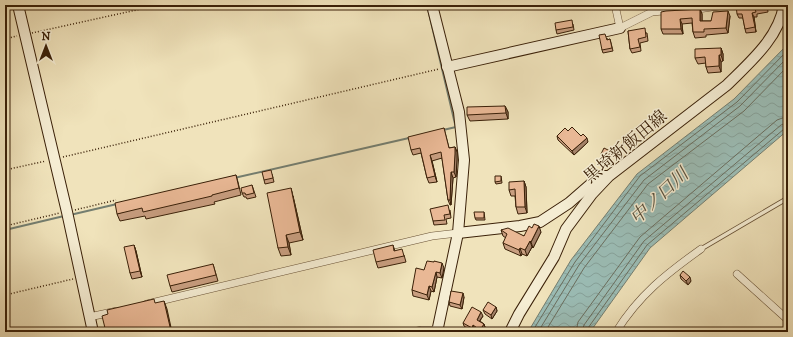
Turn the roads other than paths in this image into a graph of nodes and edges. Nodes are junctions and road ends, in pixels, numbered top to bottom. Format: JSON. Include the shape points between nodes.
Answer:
{"nodes":[{"id":1,"x":18,"y":5,"type":"edge"},
{"id":2,"x":432,"y":5,"type":"edge"},
{"id":3,"x":615,"y":5,"type":"edge"},
{"id":4,"x":726,"y":5,"type":"edge"},
{"id":5,"x":784,"y":5,"type":"edge"},
{"id":6,"x":657,"y":8,"type":"edge"},
{"id":7,"x":620,"y":28,"type":"junction"},
{"id":8,"x":447,"y":67,"type":"junction"},
{"id":9,"x":609,"y":176,"type":"junction"},
{"id":10,"x":788,"y":198,"type":"edge"},
{"id":11,"x":458,"y":233,"type":"junction"},
{"id":12,"x":701,"y":249,"type":"joint"},
{"id":13,"x":737,"y":274,"type":"dead end"},
{"id":14,"x":143,"y":305,"type":"edge"},
{"id":15,"x":127,"y":308,"type":"edge"},
{"id":16,"x":89,"y":317,"type":"junction"},
{"id":17,"x":788,"y":320,"type":"edge"},
{"id":18,"x":437,"y":331,"type":"edge"},
{"id":19,"x":93,"y":332,"type":"edge"},
{"id":20,"x":412,"y":332,"type":"edge"},
{"id":21,"x":510,"y":332,"type":"edge"},
{"id":22,"x":616,"y":332,"type":"edge"}],
"edges":[{"from":1,"to":16,"type":"street"},
{"from":2,"to":8,"type":"street"},
{"from":3,"to":7,"type":"street"},
{"from":4,"to":6,"type":"street","via":[[683,10]]},
{"from":5,"to":9,"type":"street","name":"黒埼新飯田線","via":[[777,26],[758,54],[744,68],[722,89]]},
{"from":6,"to":7,"type":"street"},
{"from":7,"to":8,"type":"street"},
{"from":8,"to":11,"type":"street","via":[[459,112],[464,160]]},
{"from":9,"to":11,"type":"street","via":[[600,176],[569,203],[540,222]]},
{"from":9,"to":21,"type":"street","name":"黒埼新飯田線","via":[[566,228],[554,257]]},
{"from":10,"to":12,"type":"lane"},
{"from":11,"to":14,"type":"street","via":[[432,236]]},
{"from":11,"to":18,"type":"street"},
{"from":12,"to":22,"type":"street","via":[[657,281],[627,314]]},
{"from":13,"to":17,"type":"street"},
{"from":15,"to":16,"type":"street"},
{"from":16,"to":19,"type":"street"},
{"from":18,"to":20,"type":"street"}]}
